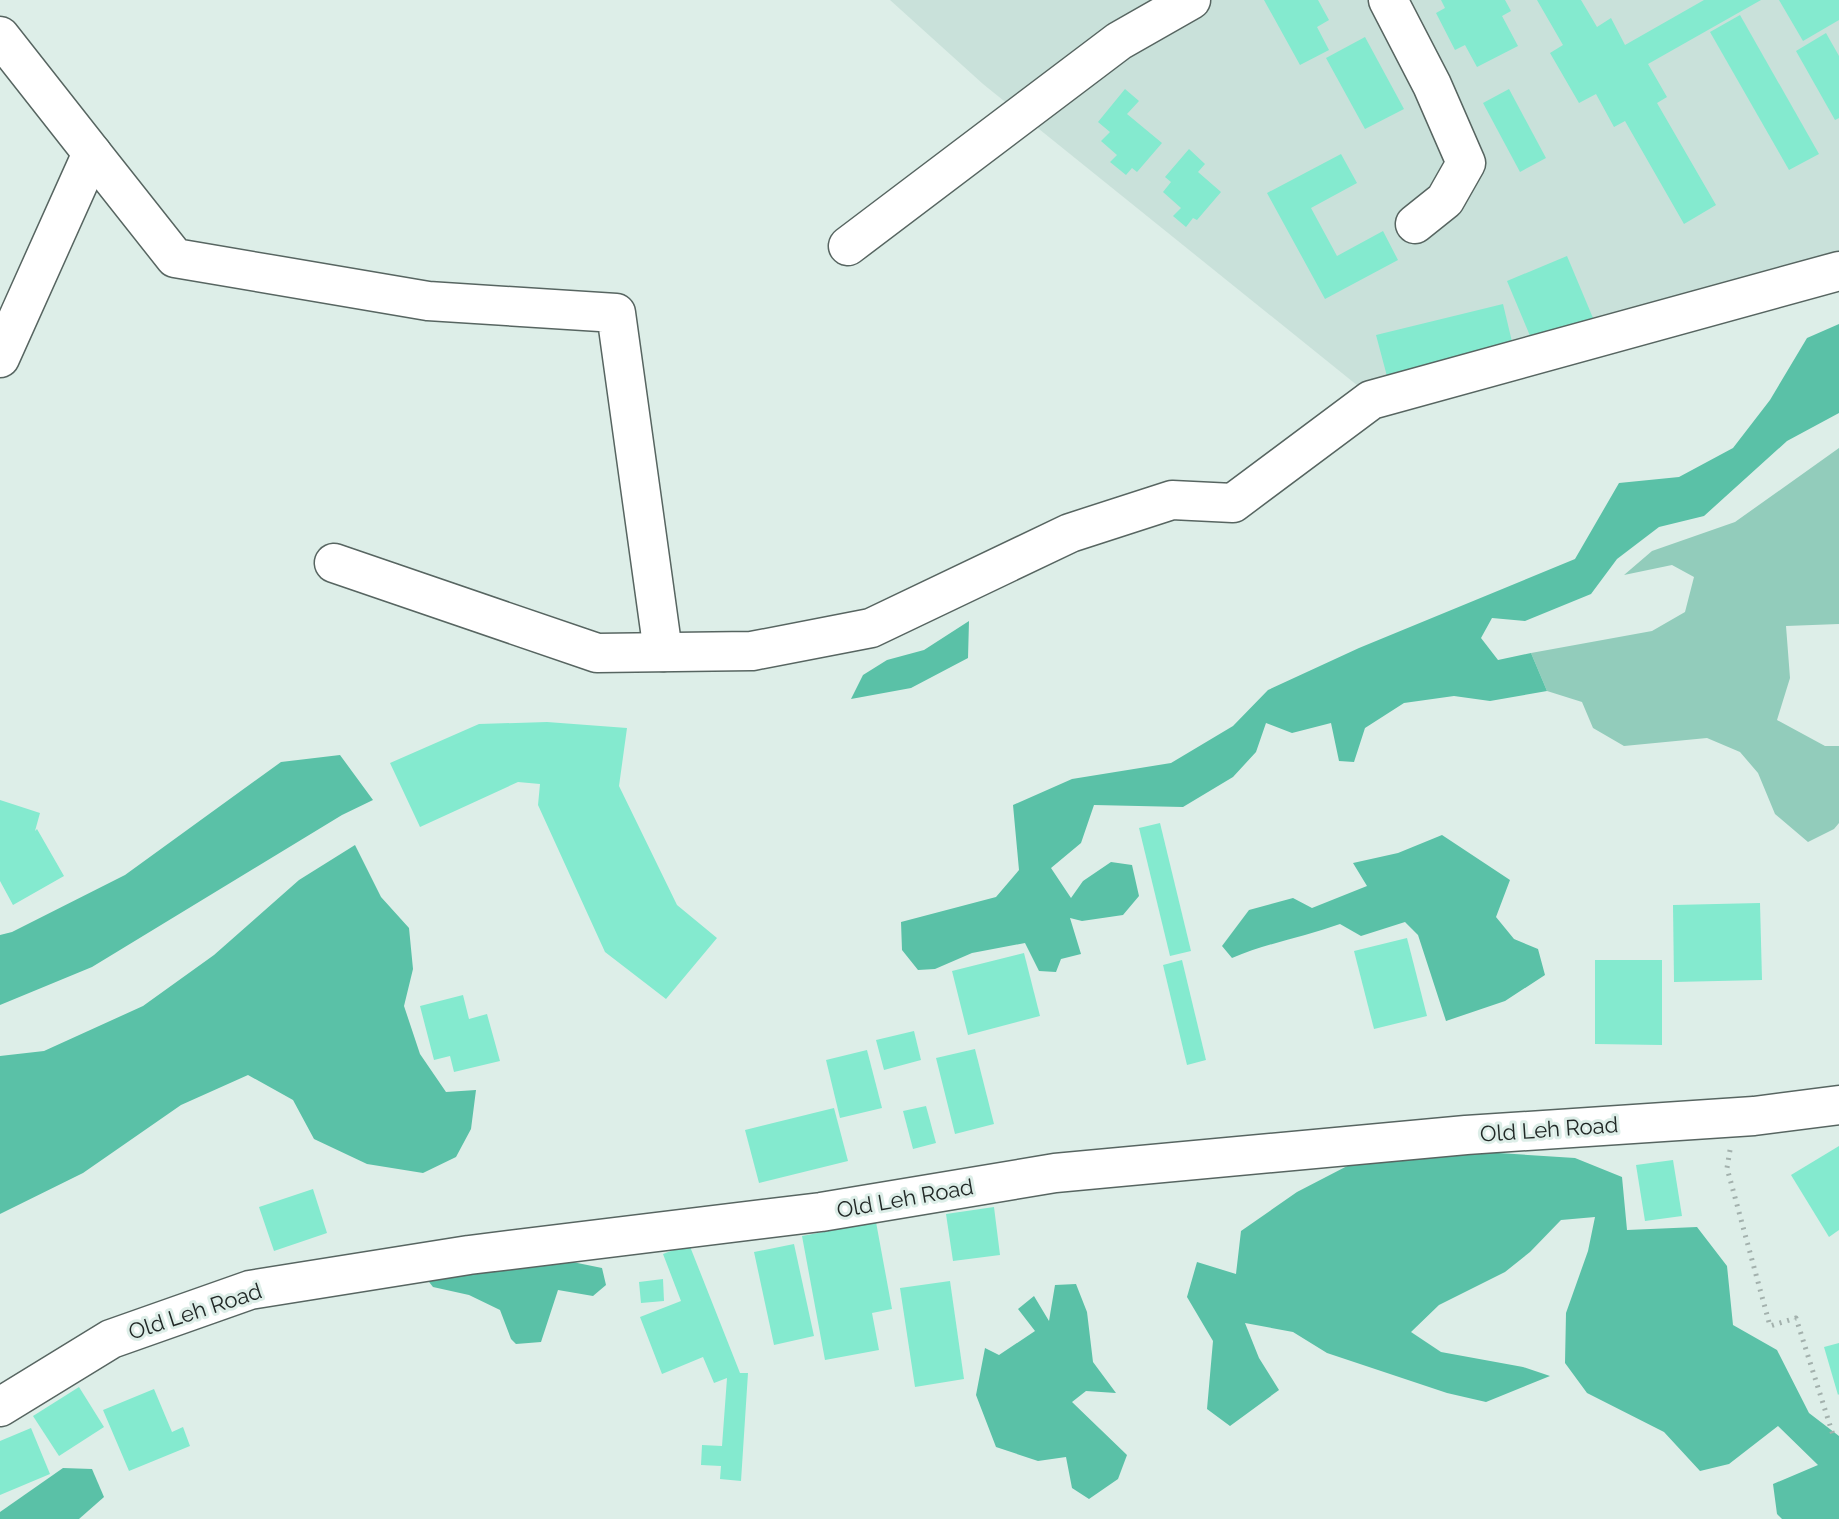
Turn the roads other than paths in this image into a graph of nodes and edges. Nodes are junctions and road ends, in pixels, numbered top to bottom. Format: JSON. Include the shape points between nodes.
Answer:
{"nodes":[{"id":1,"x":1191,"y":0,"type":"edge"},
{"id":2,"x":1388,"y":0,"type":"edge"},
{"id":3,"x":0,"y":36,"type":"edge"},
{"id":4,"x":92,"y":153,"type":"junction"},
{"id":5,"x":1415,"y":224,"type":"dead end"},
{"id":6,"x":848,"y":246,"type":"dead end"},
{"id":7,"x":1839,"y":271,"type":"edge"},
{"id":8,"x":0,"y":358,"type":"edge"},
{"id":9,"x":334,"y":563,"type":"dead end"},
{"id":10,"x":663,"y":652,"type":"junction"},
{"id":11,"x":1839,"y":1105,"type":"edge"},
{"id":12,"x":0,"y":1407,"type":"edge"}],
"edges":[{"from":1,"to":6,"type":"street","via":[[1119,41]]},
{"from":2,"to":5,"type":"street","via":[[1466,163],[1445,200]]},
{"from":3,"to":4,"type":"street"},
{"from":4,"to":8,"type":"street"},
{"from":4,"to":10,"type":"street","via":[[175,258],[428,301],[616,313]]},
{"from":7,"to":10,"type":"street","via":[[1371,400],[1233,503],[1172,500],[1070,533],[871,628],[752,651]]},
{"from":9,"to":10,"type":"street","via":[[597,653]]},
{"from":11,"to":12,"type":"street","name":"Old Leh Road","via":[[1736,1118],[1466,1135],[1055,1173],[821,1212],[469,1255],[250,1290],[111,1339]]}]}
